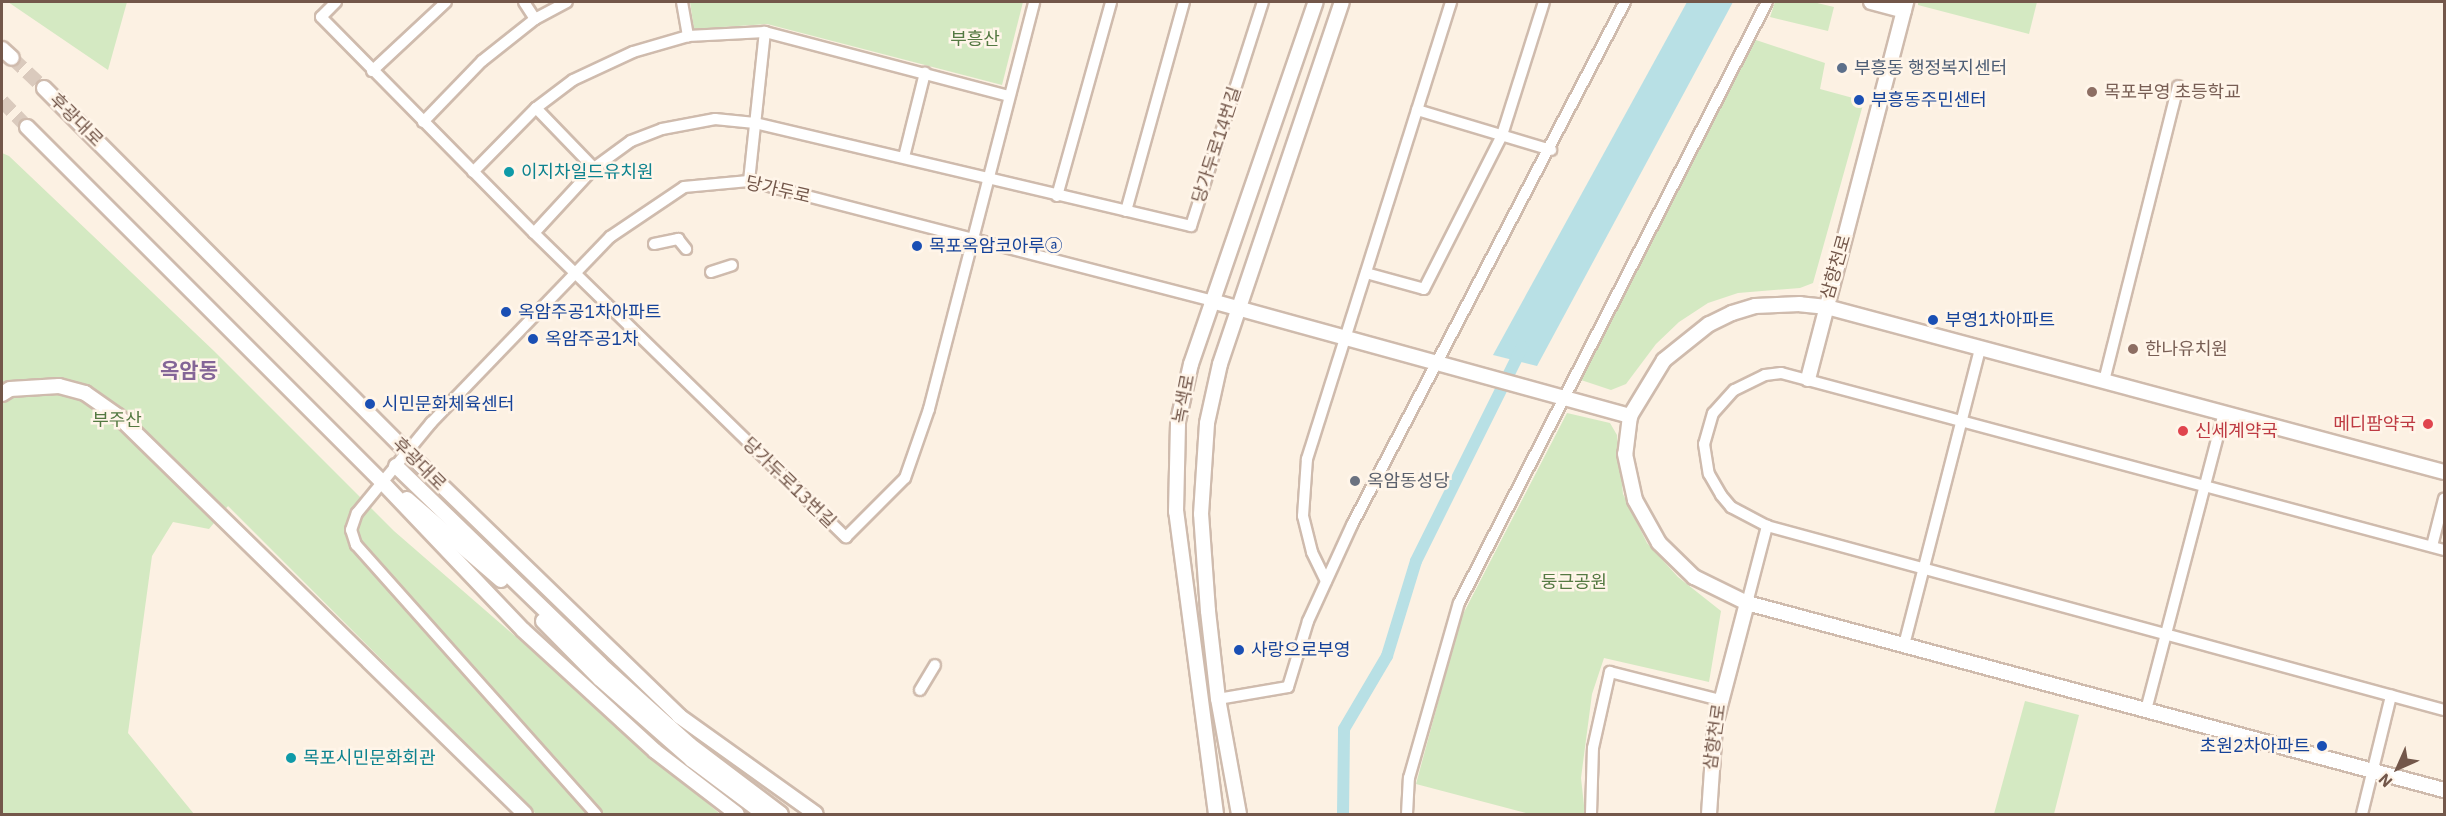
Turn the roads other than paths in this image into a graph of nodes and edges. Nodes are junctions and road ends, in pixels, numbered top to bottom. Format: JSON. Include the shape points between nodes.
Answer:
{"nodes":[{"id":1,"x":336,"y":2,"type":"edge"},
{"id":2,"x":446,"y":2,"type":"edge"},
{"id":3,"x":524,"y":2,"type":"edge"},
{"id":4,"x":567,"y":2,"type":"edge"},
{"id":5,"x":682,"y":2,"type":"edge"},
{"id":6,"x":1034,"y":2,"type":"edge"},
{"id":7,"x":1111,"y":2,"type":"edge"},
{"id":8,"x":1184,"y":2,"type":"edge"},
{"id":9,"x":1263,"y":2,"type":"edge"},
{"id":10,"x":1316,"y":2,"type":"edge"},
{"id":11,"x":1342,"y":2,"type":"edge"},
{"id":12,"x":1451,"y":2,"type":"edge"},
{"id":13,"x":1544,"y":2,"type":"edge"},
{"id":14,"x":1625,"y":2,"type":"edge"},
{"id":15,"x":1767,"y":2,"type":"edge"},
{"id":16,"x":1871,"y":2,"type":"edge"},
{"id":17,"x":1905,"y":6,"type":"edge"},
{"id":18,"x":535,"y":19,"type":"junction"},
{"id":19,"x":765,"y":32,"type":"junction"},
{"id":20,"x":687,"y":36,"type":"junction"},
{"id":21,"x":372,"y":71,"type":"junction"},
{"id":22,"x":925,"y":73,"type":"junction"},
{"id":23,"x":2178,"y":86,"type":"dead end"},
{"id":24,"x":44,"y":88,"type":"tunnel mouth"},
{"id":25,"x":1009,"y":96,"type":"junction"},
{"id":26,"x":537,"y":108,"type":"junction"},
{"id":27,"x":1417,"y":110,"type":"junction"},
{"id":28,"x":423,"y":122,"type":"junction"},
{"id":29,"x":755,"y":123,"type":"junction"},
{"id":30,"x":27,"y":127,"type":"tunnel mouth"},
{"id":31,"x":1502,"y":135,"type":"junction"},
{"id":32,"x":1551,"y":150,"type":"junction"},
{"id":33,"x":904,"y":157,"type":"junction"},
{"id":34,"x":594,"y":168,"type":"junction"},
{"id":35,"x":472,"y":172,"type":"junction"},
{"id":36,"x":988,"y":180,"type":"junction"},
{"id":37,"x":749,"y":181,"type":"junction"},
{"id":38,"x":1057,"y":196,"type":"junction"},
{"id":39,"x":1126,"y":211,"type":"junction"},
{"id":40,"x":534,"y":233,"type":"junction"},
{"id":41,"x":973,"y":241,"type":"junction"},
{"id":42,"x":654,"y":244,"type":"dead end"},
{"id":43,"x":686,"y":249,"type":"dead end"},
{"id":44,"x":732,"y":265,"type":"dead end"},
{"id":45,"x":711,"y":272,"type":"dead end"},
{"id":46,"x":573,"y":273,"type":"junction"},
{"id":47,"x":1366,"y":273,"type":"junction"},
{"id":48,"x":1212,"y":301,"type":"junction"},
{"id":49,"x":1827,"y":307,"type":"junction"},
{"id":50,"x":1240,"y":308,"type":"junction"},
{"id":51,"x":1345,"y":337,"type":"junction"},
{"id":52,"x":1980,"y":348,"type":"junction"},
{"id":53,"x":1444,"y":366,"type":"junction"},
{"id":54,"x":1808,"y":379,"type":"junction"},
{"id":55,"x":2104,"y":381,"type":"junction"},
{"id":56,"x":2,"y":394,"type":"edge"},
{"id":57,"x":1560,"y":397,"type":"junction"},
{"id":58,"x":2224,"y":413,"type":"junction"},
{"id":59,"x":1630,"y":416,"type":"junction"},
{"id":60,"x":1963,"y":420,"type":"junction"},
{"id":61,"x":408,"y":453,"type":"junction"},
{"id":62,"x":396,"y":466,"type":"junction"},
{"id":63,"x":2445,"y":472,"type":"edge"},
{"id":64,"x":382,"y":483,"type":"junction"},
{"id":65,"x":2205,"y":485,"type":"junction"},
{"id":66,"x":2445,"y":499,"type":"edge"},
{"id":67,"x":1767,"y":526,"type":"junction"},
{"id":68,"x":2432,"y":546,"type":"junction"},
{"id":69,"x":2445,"y":550,"type":"edge"},
{"id":70,"x":1924,"y":569,"type":"junction"},
{"id":71,"x":1326,"y":581,"type":"junction"},
{"id":72,"x":1747,"y":603,"type":"junction"},
{"id":73,"x":2166,"y":634,"type":"junction"},
{"id":74,"x":1904,"y":645,"type":"junction"},
{"id":75,"x":935,"y":665,"type":"dead end"},
{"id":76,"x":920,"y":690,"type":"dead end"},
{"id":77,"x":2391,"y":696,"type":"junction"},
{"id":78,"x":1218,"y":699,"type":"junction"},
{"id":79,"x":1720,"y":700,"type":"junction"},
{"id":80,"x":2146,"y":710,"type":"junction"},
{"id":81,"x":2445,"y":710,"type":"edge"},
{"id":82,"x":2373,"y":770,"type":"junction"},
{"id":83,"x":2445,"y":790,"type":"edge"},
{"id":84,"x":525,"y":814,"type":"edge"},
{"id":85,"x":596,"y":814,"type":"edge"},
{"id":86,"x":737,"y":814,"type":"edge"},
{"id":87,"x":764,"y":814,"type":"edge"},
{"id":88,"x":781,"y":814,"type":"edge"},
{"id":89,"x":816,"y":814,"type":"edge"},
{"id":90,"x":1216,"y":814,"type":"edge"},
{"id":91,"x":1239,"y":814,"type":"edge"},
{"id":92,"x":1407,"y":814,"type":"edge"},
{"id":93,"x":1591,"y":814,"type":"edge"},
{"id":94,"x":1709,"y":814,"type":"edge"},
{"id":95,"x":2362,"y":814,"type":"edge"}],
"edges":[{"from":1,"to":21,"type":"street","via":[[321,17]]},
{"from":2,"to":21,"type":"street"},
{"from":3,"to":18,"type":"street"},
{"from":4,"to":18,"type":"street"},
{"from":5,"to":20,"type":"street"},
{"from":6,"to":25,"type":"street"},
{"from":7,"to":38,"type":"street"},
{"from":8,"to":39,"type":"street"},
{"from":9,"to":39,"type":"street","name":"당가두로14번길","via":[[1191,226]]},
{"from":10,"to":48,"type":"street","name":"녹색로"},
{"from":11,"to":50,"type":"street","name":"녹색로"},
{"from":12,"to":27,"type":"street"},
{"from":13,"to":31,"type":"street"},
{"from":14,"to":32,"type":"street"},
{"from":15,"to":57,"type":"street"},
{"from":16,"to":17,"type":"street"},
{"from":17,"to":49,"type":"street","name":"삼향천로"},
{"from":18,"to":28,"type":"street","via":[[482,61]]},
{"from":19,"to":20,"type":"street"},
{"from":19,"to":22,"type":"street"},
{"from":19,"to":29,"type":"street"},
{"from":20,"to":26,"type":"street","via":[[602,64],[556,91]]},
{"from":21,"to":28,"type":"street"},
{"from":22,"to":25,"type":"street"},
{"from":22,"to":33,"type":"street"},
{"from":23,"to":55,"type":"street"},
{"from":24,"to":61,"type":"street","name":"후광대로"},
{"from":25,"to":36,"type":"street"},
{"from":26,"to":34,"type":"street"},
{"from":26,"to":35,"type":"street"},
{"from":27,"to":31,"type":"street"},
{"from":27,"to":47,"type":"street"},
{"from":28,"to":35,"type":"street"},
{"from":29,"to":33,"type":"street","name":"당가두로14번길"},
{"from":29,"to":34,"type":"street","name":"당가두로14번길","via":[[715,120],[662,129],[631,141]]},
{"from":29,"to":37,"type":"street"},
{"from":30,"to":64,"type":"street","name":"후광대로"},
{"from":31,"to":32,"type":"street"},
{"from":31,"to":47,"type":"street","via":[[1424,289]]},
{"from":32,"to":53,"type":"street"},
{"from":33,"to":36,"type":"street","name":"당가두로14번길"},
{"from":34,"to":40,"type":"street","name":"당가두로14번길"},
{"from":35,"to":40,"type":"street"},
{"from":36,"to":38,"type":"street","name":"당가두로14번길"},
{"from":36,"to":41,"type":"street"},
{"from":37,"to":41,"type":"street","name":"당가두로"},
{"from":37,"to":46,"type":"street","name":"당가두로","via":[[684,187],[610,237]]},
{"from":38,"to":39,"type":"street","name":"당가두로14번길"},
{"from":40,"to":46,"type":"street"},
{"from":41,"to":46,"type":"street","name":"당가두로13번길","via":[[929,408],[905,478],[846,537]]},
{"from":41,"to":48,"type":"street","name":"당가두로"},
{"from":42,"to":43,"type":"street","via":[[678,239]]},
{"from":44,"to":45,"type":"street"},
{"from":46,"to":61,"type":"street","name":"당가두로","via":[[431,423]]},
{"from":47,"to":51,"type":"street"},
{"from":48,"to":50,"type":"street"},
{"from":48,"to":90,"type":"street","name":"녹색로","via":[[1191,364],[1178,421],[1176,512]]},
{"from":49,"to":52,"type":"street"},
{"from":49,"to":54,"type":"street"},
{"from":49,"to":59,"type":"street","name":"삼향천로","via":[[1755,306],[1709,324],[1664,360]]},
{"from":50,"to":51,"type":"street"},
{"from":50,"to":78,"type":"street","name":"녹색로","via":[[1220,364],[1207,423],[1201,514]]},
{"from":51,"to":53,"type":"street"},
{"from":51,"to":71,"type":"street","via":[[1307,459],[1302,495],[1306,536]]},
{"from":52,"to":55,"type":"street"},
{"from":52,"to":60,"type":"street"},
{"from":53,"to":57,"type":"street"},
{"from":53,"to":71,"type":"street"},
{"from":54,"to":60,"type":"street"},
{"from":54,"to":67,"type":"street","via":[[1781,373],[1745,383],[1723,400],[1707,427],[1705,462],[1715,486],[1731,507]]},
{"from":55,"to":58,"type":"street"},
{"from":56,"to":84,"type":"street","via":[[10,389],[59,386],[84,393],[118,416]]},
{"from":57,"to":59,"type":"street"},
{"from":57,"to":92,"type":"street","via":[[1459,603],[1409,778]]},
{"from":58,"to":63,"type":"street"},
{"from":58,"to":65,"type":"street"},
{"from":59,"to":72,"type":"street","name":"삼향천로","via":[[1625,454],[1628,474],[1635,500],[1654,536],[1694,577]]},
{"from":60,"to":65,"type":"street"},
{"from":60,"to":70,"type":"street"},
{"from":61,"to":62,"type":"street","name":"당가두로"},
{"from":61,"to":89,"type":"street","name":"후광대로","via":[[680,716]]},
{"from":62,"to":64,"type":"street","name":"당가두로"},
{"from":62,"to":88,"type":"street","name":"후광대로","via":[[600,664],[690,745]]},
{"from":64,"to":85,"type":"street","name":"당가두로","via":[[357,513],[351,530],[356,544]]},
{"from":64,"to":86,"type":"street","name":"후광대로","via":[[523,630],[655,751]]},
{"from":64,"to":87,"type":"street","name":"후광대로","via":[[410,501],[504,583],[600,679],[692,760]]},
{"from":65,"to":68,"type":"street"},
{"from":65,"to":73,"type":"street"},
{"from":66,"to":68,"type":"street"},
{"from":67,"to":70,"type":"street"},
{"from":67,"to":72,"type":"street"},
{"from":68,"to":69,"type":"street"},
{"from":70,"to":73,"type":"street"},
{"from":70,"to":74,"type":"street"},
{"from":71,"to":78,"type":"street","via":[[1301,641],[1288,687]]},
{"from":72,"to":74,"type":"street"},
{"from":72,"to":79,"type":"street","name":"삼향천로"},
{"from":73,"to":77,"type":"street"},
{"from":73,"to":80,"type":"street"},
{"from":74,"to":80,"type":"street"},
{"from":75,"to":76,"type":"street"},
{"from":77,"to":81,"type":"street"},
{"from":77,"to":82,"type":"street"},
{"from":78,"to":91,"type":"street","name":"녹색로"},
{"from":79,"to":93,"type":"street","via":[[1610,672],[1593,748]]},
{"from":79,"to":94,"type":"street","name":"삼향천로","via":[[1711,761]]},
{"from":80,"to":82,"type":"street"},
{"from":82,"to":83,"type":"street"},
{"from":82,"to":95,"type":"street"}]}
